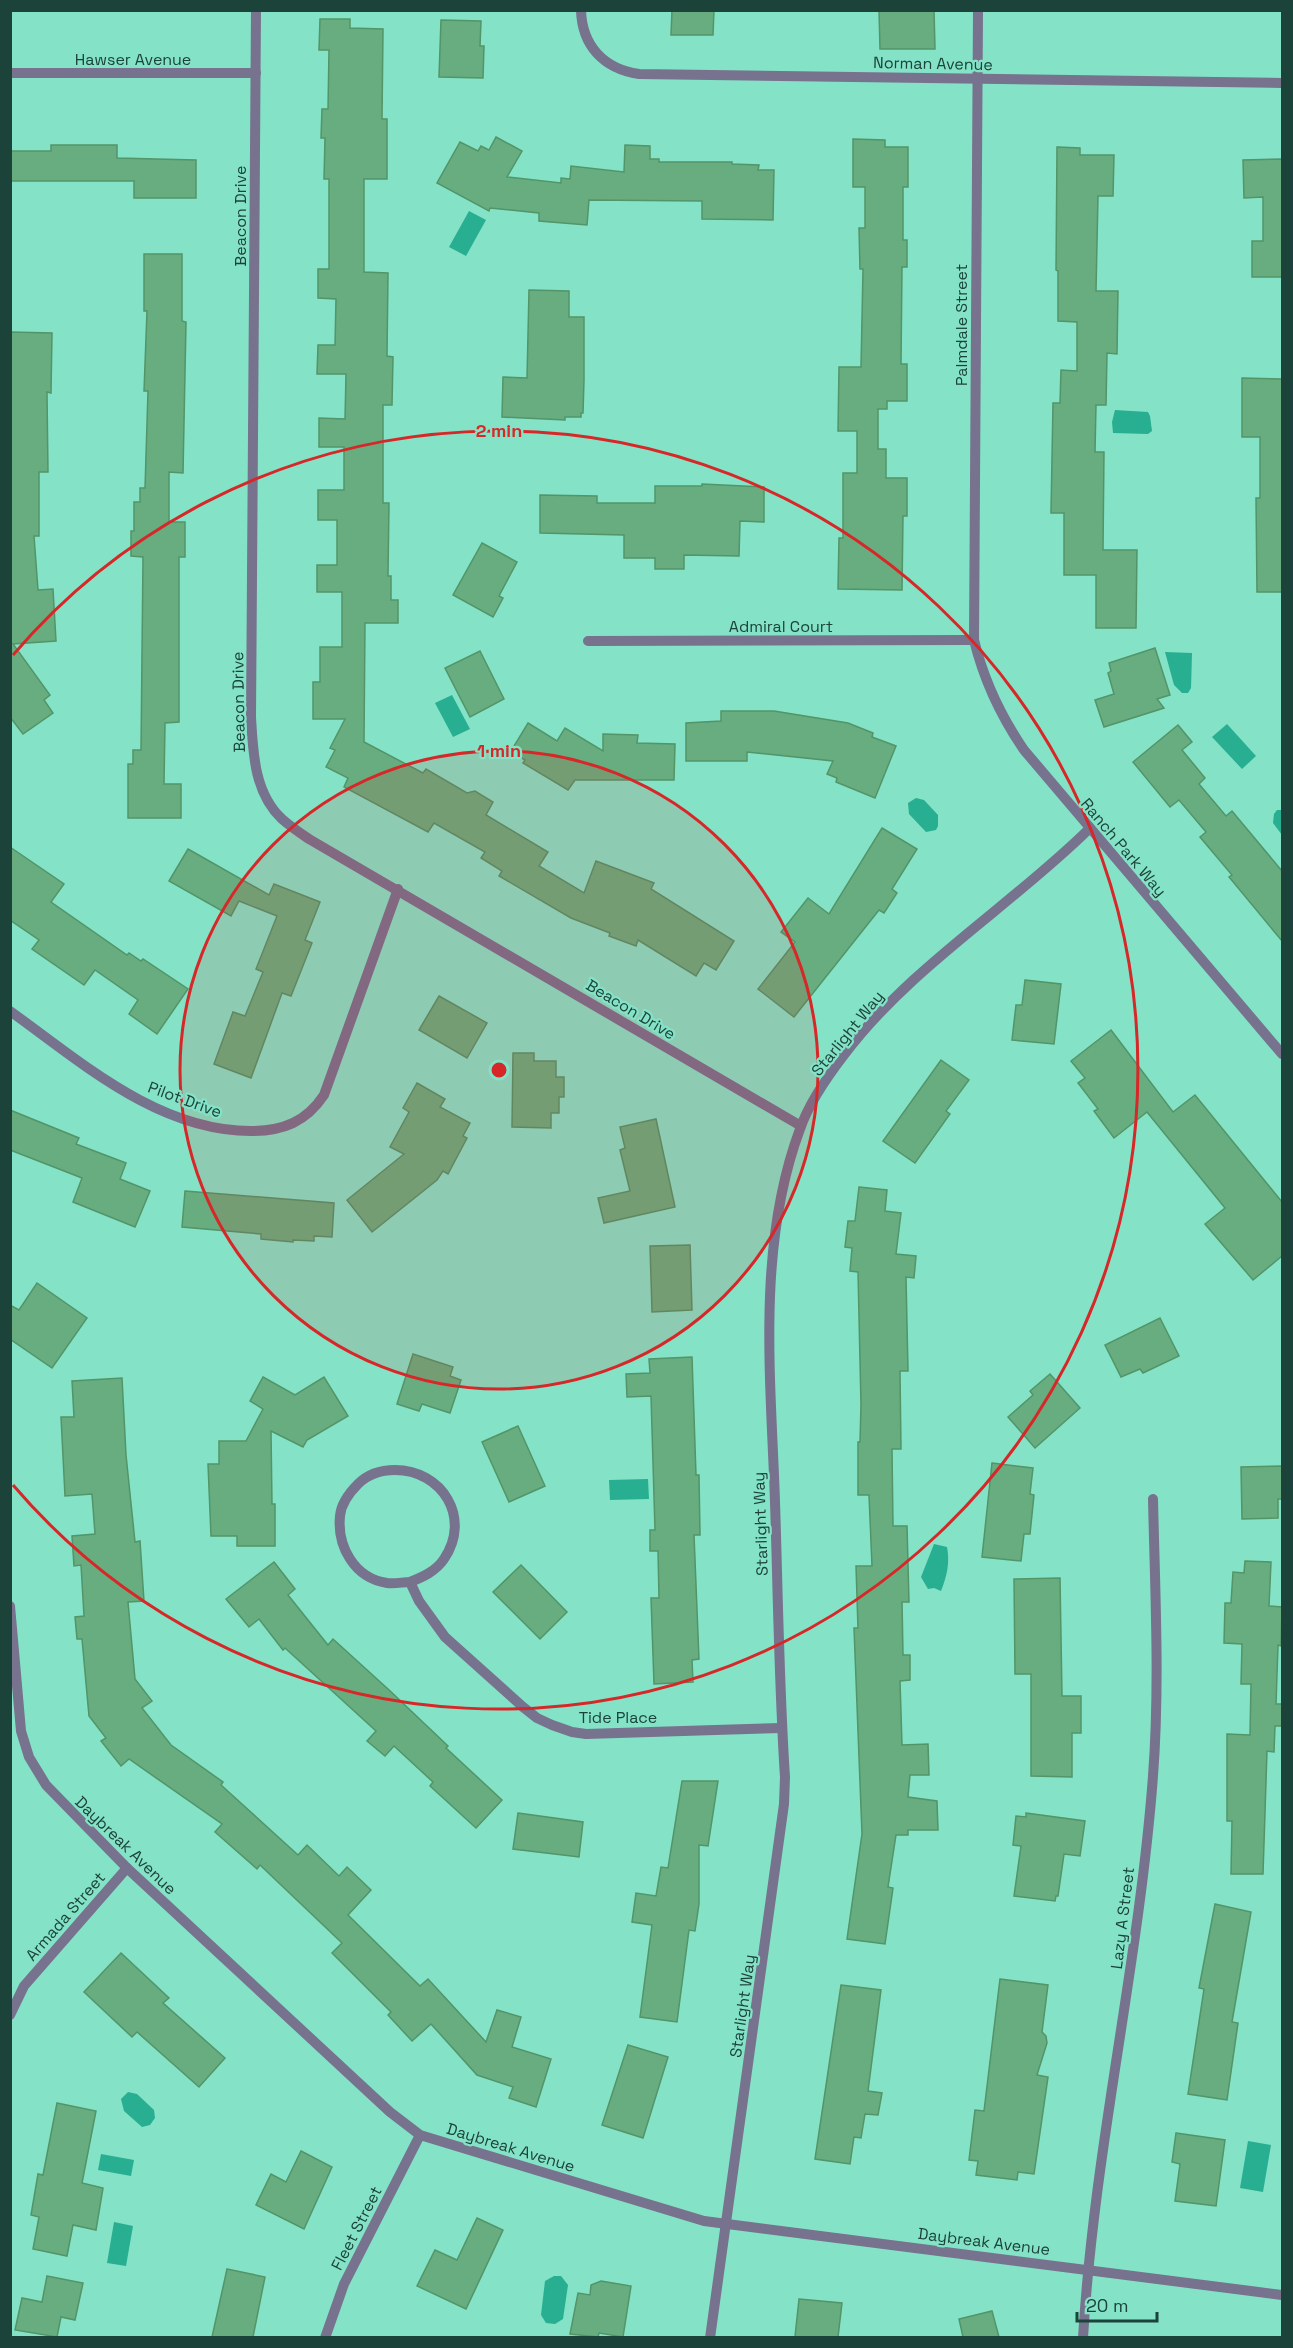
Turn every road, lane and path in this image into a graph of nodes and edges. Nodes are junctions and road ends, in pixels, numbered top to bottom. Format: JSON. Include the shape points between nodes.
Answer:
{"nodes":[{"id":1,"x":256,"y":10,"type":"edge"},
{"id":2,"x":581,"y":10,"type":"edge"},
{"id":3,"x":978,"y":10,"type":"edge"},
{"id":4,"x":10,"y":73,"type":"edge"},
{"id":5,"x":256,"y":73,"type":"junction"},
{"id":6,"x":977,"y":78,"type":"junction"},
{"id":7,"x":1282,"y":83,"type":"edge"},
{"id":8,"x":974,"y":640,"type":"junction"},
{"id":9,"x":588,"y":641,"type":"dead end"},
{"id":10,"x":1089,"y":829,"type":"junction"},
{"id":11,"x":398,"y":890,"type":"junction"},
{"id":12,"x":10,"y":1011,"type":"edge"},
{"id":13,"x":1282,"y":1054,"type":"edge"},
{"id":14,"x":801,"y":1126,"type":"junction"},
{"id":15,"x":1153,"y":1499,"type":"dead end"},
{"id":16,"x":410,"y":1582,"type":"junction"},
{"id":17,"x":10,"y":1606,"type":"edge"},
{"id":18,"x":782,"y":1728,"type":"junction"},
{"id":19,"x":127,"y":1868,"type":"junction"},
{"id":20,"x":10,"y":2015,"type":"edge"},
{"id":21,"x":420,"y":2134,"type":"junction"},
{"id":22,"x":726,"y":2225,"type":"junction"},
{"id":23,"x":1088,"y":2270,"type":"junction"},
{"id":24,"x":1282,"y":2295,"type":"edge"},
{"id":25,"x":325,"y":2337,"type":"edge"},
{"id":26,"x":710,"y":2337,"type":"edge"},
{"id":27,"x":1083,"y":2337,"type":"edge"}],
"edges":[{"from":1,"to":5,"type":"street","name":"Beacon Drive"},
{"from":2,"to":6,"type":"street","name":"Norman Avenue","via":[[583,28],[599,57],[613,67],[639,74]]},
{"from":3,"to":6,"type":"street","name":"Palmdale Street"},
{"from":4,"to":5,"type":"street","name":"Hawser Avenue"},
{"from":5,"to":11,"type":"street","name":"Beacon Drive","via":[[251,717],[257,777],[281,818],[309,839]]},
{"from":6,"to":7,"type":"street","name":"Norman Avenue"},
{"from":6,"to":8,"type":"street","name":"Palmdale Street"},
{"from":8,"to":9,"type":"street","name":"Admiral Court"},
{"from":8,"to":10,"type":"street","name":"Ranch Park Way","via":[[982,670],[1007,726]]},
{"from":10,"to":13,"type":"street","name":"Ranch Park Way"},
{"from":10,"to":14,"type":"street","name":"Starlight Way","via":[[897,995],[844,1055]]},
{"from":11,"to":12,"type":"street","name":"Pilot Drive","via":[[324,1095],[315,1109],[294,1125],[261,1131],[224,1130],[168,1113],[108,1081]]},
{"from":11,"to":14,"type":"street","name":"Beacon Drive"},
{"from":14,"to":18,"type":"street","name":"Starlight Way","via":[[784,1184],[772,1262],[770,1346]]},
{"from":15,"to":23,"type":"street","name":"Lazy A Street","via":[[1153,1777]]},
{"from":16,"to":16,"type":"street","via":[[429,1574],[444,1560],[453,1542],[453,1510],[444,1492],[429,1478],[411,1470],[382,1470],[364,1478],[349,1492],[341,1511],[342,1546],[352,1564],[368,1576],[387,1583]]},
{"from":16,"to":18,"type":"street","name":"Tide Place","via":[[445,1637],[523,1707],[552,1725],[572,1732],[605,1735]]},
{"from":17,"to":19,"type":"street","name":"Daybreak Avenue","via":[[20,1722],[29,1757],[53,1793]]},
{"from":18,"to":22,"type":"street","name":"Starlight Way","via":[[785,1777],[781,1837]]},
{"from":19,"to":20,"type":"street","name":"Armada Street","via":[[24,1986]]},
{"from":19,"to":21,"type":"street","name":"Daybreak Avenue","via":[[390,2112]]},
{"from":21,"to":22,"type":"street","name":"Daybreak Avenue"},
{"from":21,"to":25,"type":"street","name":"Fleet Street","via":[[344,2284]]},
{"from":22,"to":23,"type":"street","name":"Daybreak Avenue"},
{"from":22,"to":26,"type":"street","name":"Starlight Way"},
{"from":23,"to":24,"type":"street","name":"Daybreak Avenue"},
{"from":23,"to":27,"type":"street","name":"Lazy A Street"}]}
